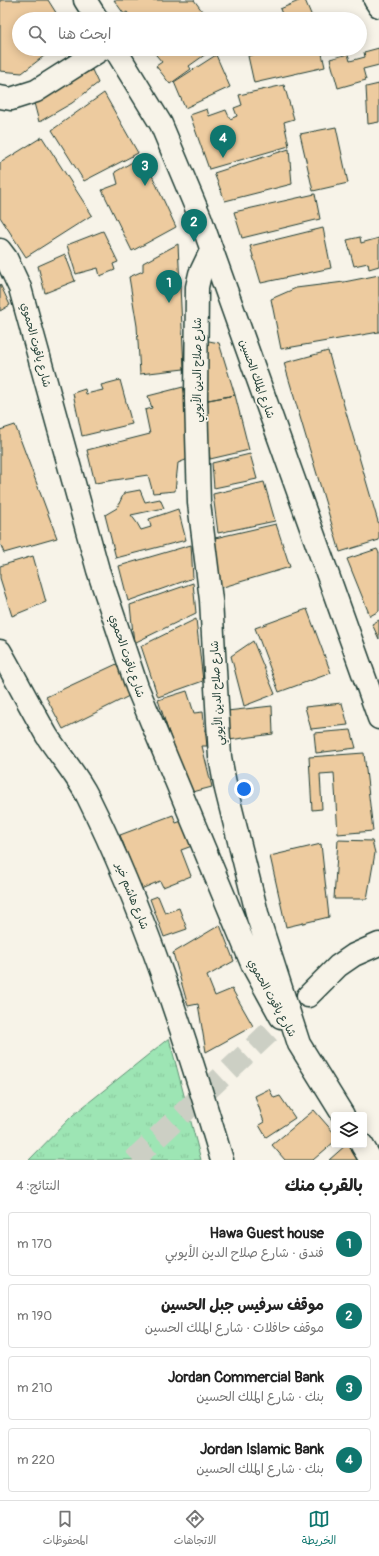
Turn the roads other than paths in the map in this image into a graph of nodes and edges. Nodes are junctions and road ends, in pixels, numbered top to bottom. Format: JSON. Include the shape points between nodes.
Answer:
{"nodes":[{"id":1,"x":85,"y":0,"type":"edge"},
{"id":2,"x":375,"y":0,"type":"edge"},
{"id":3,"x":379,"y":6,"type":"edge"},
{"id":4,"x":93,"y":12,"type":"edge"},
{"id":5,"x":91,"y":56,"type":"edge"},
{"id":6,"x":119,"y":56,"type":"edge"},
{"id":7,"x":0,"y":97,"type":"edge"},
{"id":8,"x":0,"y":250,"type":"edge"},
{"id":9,"x":211,"y":251,"type":"junction"},
{"id":10,"x":0,"y":651,"type":"edge"},
{"id":11,"x":379,"y":718,"type":"edge"},
{"id":12,"x":258,"y":918,"type":"junction"},
{"id":13,"x":234,"y":920,"type":"junction"},
{"id":14,"x":379,"y":944,"type":"edge"},
{"id":15,"x":308,"y":996,"type":"tunnel mouth"},
{"id":16,"x":299,"y":1044,"type":"junction"},
{"id":17,"x":341,"y":1112,"type":"edge"},
{"id":18,"x":364,"y":1148,"type":"edge"},
{"id":19,"x":222,"y":1160,"type":"edge"},
{"id":20,"x":372,"y":1160,"type":"edge"}],
"edges":[{"from":1,"to":4,"type":"street"},
{"from":2,"to":3,"type":"street"},
{"from":5,"to":7,"type":"street","via":[[36,91],[11,99]]},
{"from":6,"to":9,"type":"street","name":"شارع الملك الحسين","via":[[168,137]]},
{"from":8,"to":13,"type":"street","name":"شارع ياقوت الحموي","via":[[20,288],[98,570],[137,687]]},
{"from":9,"to":11,"type":"street","name":"شارع الملك الحسين"},
{"from":9,"to":12,"type":"street","name":"شارع صلاح الدين الأيوبي","via":[[197,287],[196,399],[199,503],[211,600],[220,757]]},
{"from":10,"to":19,"type":"street","name":"شارع هاشم خير","via":[[47,736],[87,795],[119,865],[169,993]]},
{"from":12,"to":13,"type":"street"},
{"from":12,"to":16,"type":"street","name":"شارع صلاح الدين الأيوبي"},
{"from":13,"to":16,"type":"street","name":"شارع ياقوت الحموي","via":[[256,972]]},
{"from":14,"to":15,"type":"street","via":[[354,955],[338,966]]},
{"from":16,"to":17,"type":"street","name":"شارع صلاح الدين الأيوبي"},
{"from":18,"to":20,"type":"street"}]}
